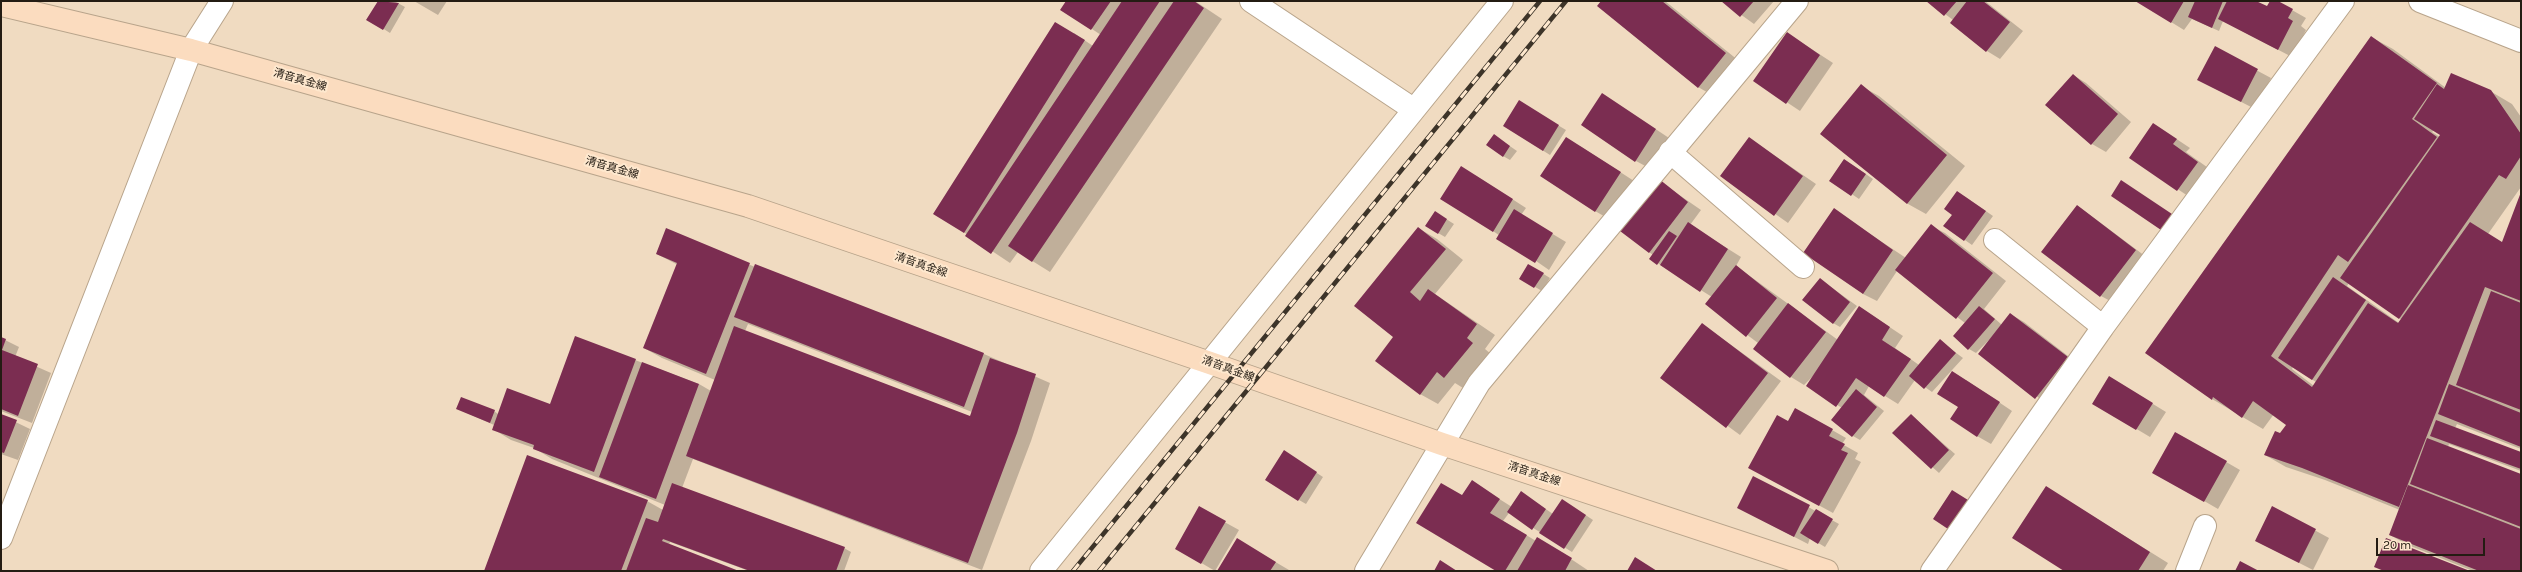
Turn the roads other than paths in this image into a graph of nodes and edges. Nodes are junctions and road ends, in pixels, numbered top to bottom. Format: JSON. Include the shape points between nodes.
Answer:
{"nodes":[{"id":1,"x":222,"y":1,"type":"edge"},
{"id":2,"x":1251,"y":1,"type":"edge"},
{"id":3,"x":1502,"y":1,"type":"edge"},
{"id":4,"x":1797,"y":1,"type":"edge"},
{"id":5,"x":2343,"y":1,"type":"edge"},
{"id":6,"x":2420,"y":1,"type":"edge"},
{"id":7,"x":1,"y":5,"type":"edge"},
{"id":8,"x":2521,"y":41,"type":"edge"},
{"id":9,"x":191,"y":50,"type":"junction"},
{"id":10,"x":1413,"y":109,"type":"junction"},
{"id":11,"x":1670,"y":152,"type":"junction"},
{"id":12,"x":1995,"y":240,"type":"dead end"},
{"id":13,"x":1803,"y":267,"type":"dead end"},
{"id":14,"x":2103,"y":327,"type":"junction"},
{"id":15,"x":1210,"y":362,"type":"junction"},
{"id":16,"x":1442,"y":444,"type":"junction"},
{"id":17,"x":2205,"y":526,"type":"dead end"},
{"id":18,"x":1,"y":538,"type":"edge"},
{"id":19,"x":1041,"y":571,"type":"edge"},
{"id":20,"x":1366,"y":571,"type":"edge"},
{"id":21,"x":1827,"y":571,"type":"edge"},
{"id":22,"x":1932,"y":571,"type":"edge"},
{"id":23,"x":2187,"y":571,"type":"edge"}],
"edges":[{"from":1,"to":9,"type":"street"},
{"from":2,"to":10,"type":"street"},
{"from":3,"to":10,"type":"street"},
{"from":4,"to":11,"type":"street"},
{"from":5,"to":14,"type":"street"},
{"from":6,"to":8,"type":"street"},
{"from":7,"to":9,"type":"main road","name":"清音真金線"},
{"from":9,"to":15,"type":"main road","name":"清音真金線","via":[[748,206]]},
{"from":9,"to":18,"type":"street"},
{"from":10,"to":15,"type":"street"},
{"from":11,"to":13,"type":"street"},
{"from":11,"to":16,"type":"street","via":[[1479,383]]},
{"from":12,"to":14,"type":"street"},
{"from":14,"to":22,"type":"street"},
{"from":15,"to":16,"type":"main road","name":"清音真金線"},
{"from":15,"to":19,"type":"street"},
{"from":16,"to":20,"type":"street"},
{"from":16,"to":21,"type":"main road","name":"清音真金線"},
{"from":17,"to":23,"type":"street"}]}
